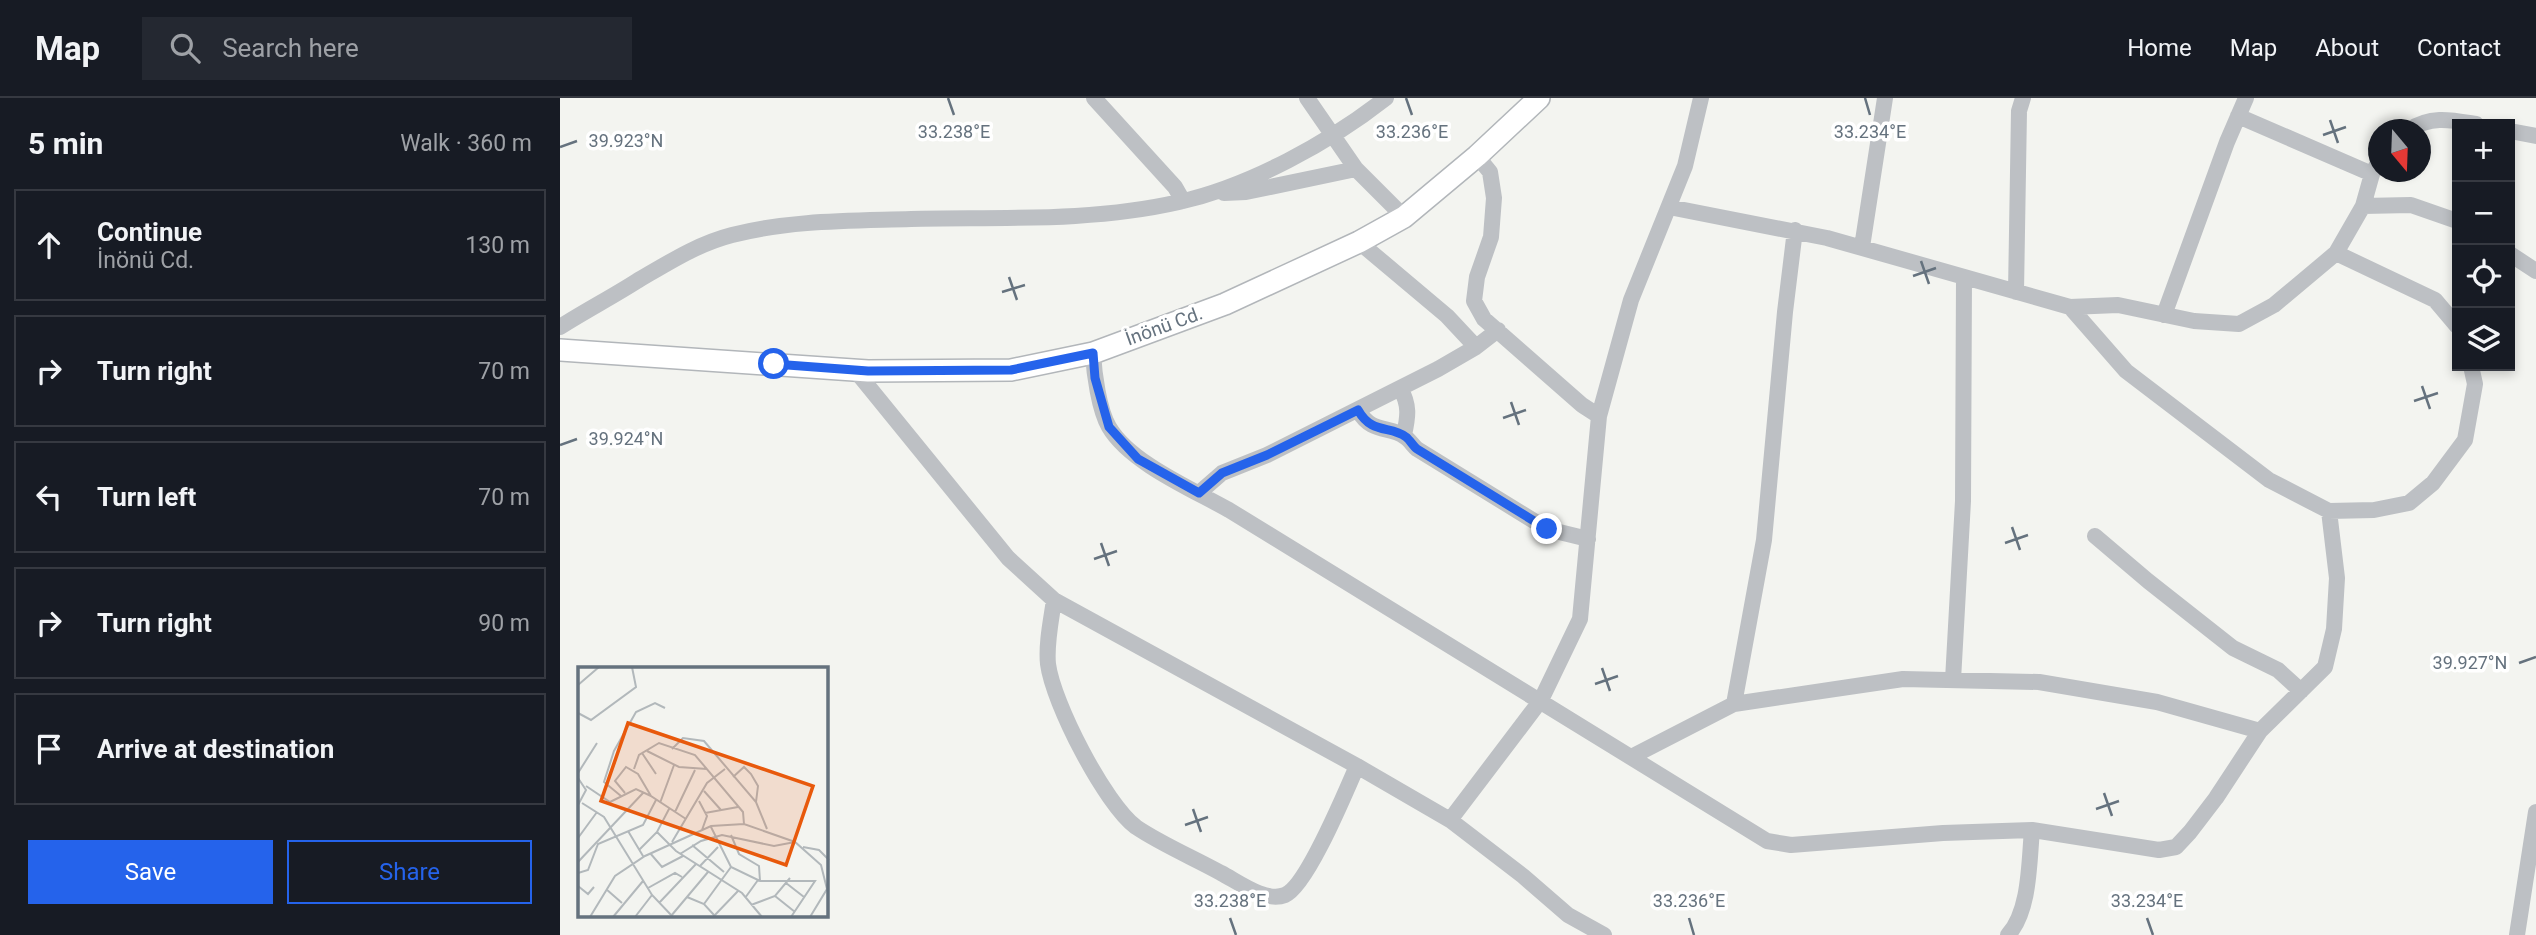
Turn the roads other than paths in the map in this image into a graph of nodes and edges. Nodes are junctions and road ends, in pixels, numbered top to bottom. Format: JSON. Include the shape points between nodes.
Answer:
{"nodes":[{"id":1,"x":1094,"y":98,"type":"edge"},
{"id":2,"x":1307,"y":98,"type":"edge"},
{"id":3,"x":1539,"y":98,"type":"edge"},
{"id":4,"x":1701,"y":98,"type":"edge"},
{"id":5,"x":1885,"y":98,"type":"edge"},
{"id":6,"x":2023,"y":98,"type":"edge"},
{"id":7,"x":2246,"y":98,"type":"edge"},
{"id":8,"x":1382,"y":99,"type":"edge"},
{"id":9,"x":2238,"y":116,"type":"junction"},
{"id":10,"x":2452,"y":119,"type":"edge"},
{"id":11,"x":2431,"y":121,"type":"edge"},
{"id":12,"x":2515,"y":132,"type":"edge"},
{"id":13,"x":1332,"y":134,"type":"junction"},
{"id":14,"x":2536,"y":136,"type":"edge"},
{"id":15,"x":1477,"y":156,"type":"junction"},
{"id":16,"x":2368,"y":165,"type":"edge"},
{"id":17,"x":1356,"y":169,"type":"junction"},
{"id":18,"x":2371,"y":182,"type":"edge"},
{"id":19,"x":1212,"y":192,"type":"junction"},
{"id":20,"x":1183,"y":201,"type":"junction"},
{"id":21,"x":2363,"y":206,"type":"junction"},
{"id":22,"x":1669,"y":207,"type":"junction"},
{"id":23,"x":1404,"y":217,"type":"junction"},
{"id":24,"x":2452,"y":219,"type":"edge"},
{"id":25,"x":1795,"y":230,"type":"junction"},
{"id":26,"x":1359,"y":242,"type":"junction"},
{"id":27,"x":1862,"y":247,"type":"junction"},
{"id":28,"x":2336,"y":253,"type":"junction"},
{"id":29,"x":2515,"y":257,"type":"edge"},
{"id":30,"x":2536,"y":271,"type":"edge"},
{"id":31,"x":1965,"y":276,"type":"junction"},
{"id":32,"x":2016,"y":292,"type":"junction"},
{"id":33,"x":2070,"y":307,"type":"junction"},
{"id":34,"x":2164,"y":315,"type":"junction"},
{"id":35,"x":2452,"y":320,"type":"edge"},
{"id":36,"x":560,"y":327,"type":"edge"},
{"id":37,"x":1498,"y":330,"type":"junction"},
{"id":38,"x":1476,"y":347,"type":"junction"},
{"id":39,"x":560,"y":349,"type":"edge"},
{"id":40,"x":1093,"y":353,"type":"junction"},
{"id":41,"x":855,"y":370,"type":"junction"},
{"id":42,"x":2472,"y":371,"type":"edge"},
{"id":43,"x":1400,"y":388,"type":"junction"},
{"id":44,"x":1358,"y":410,"type":"junction"},
{"id":45,"x":1600,"y":416,"type":"junction"},
{"id":46,"x":1404,"y":435,"type":"junction"},
{"id":47,"x":1199,"y":493,"type":"junction"},
{"id":48,"x":2329,"y":511,"type":"junction"},
{"id":49,"x":2095,"y":536,"type":"dead end"},
{"id":50,"x":1588,"y":539,"type":"junction"},
{"id":51,"x":1054,"y":600,"type":"junction"},
{"id":52,"x":1953,"y":680,"type":"junction"},
{"id":53,"x":2301,"y":691,"type":"junction"},
{"id":54,"x":1541,"y":700,"type":"junction"},
{"id":55,"x":1734,"y":704,"type":"junction"},
{"id":56,"x":2260,"y":731,"type":"junction"},
{"id":57,"x":1633,"y":757,"type":"junction"},
{"id":58,"x":1357,"y":766,"type":"junction"},
{"id":59,"x":2536,"y":812,"type":"edge"},
{"id":60,"x":1450,"y":820,"type":"junction"},
{"id":61,"x":2032,"y":830,"type":"junction"},
{"id":62,"x":1604,"y":935,"type":"edge"},
{"id":63,"x":2008,"y":935,"type":"edge"},
{"id":64,"x":2517,"y":935,"type":"edge"}],
"edges":[{"from":1,"to":20,"type":"street"},
{"from":2,"to":13,"type":"street"},
{"from":3,"to":15,"type":"street","name":"İnönü Cd."},
{"from":4,"to":22,"type":"street","via":[[1685,166]]},
{"from":5,"to":27,"type":"street"},
{"from":6,"to":32,"type":"street","via":[[2018,111]]},
{"from":7,"to":9,"type":"street"},
{"from":8,"to":13,"type":"street"},
{"from":9,"to":16,"type":"street"},
{"from":9,"to":34,"type":"street"},
{"from":10,"to":11,"type":"street"},
{"from":12,"to":14,"type":"street"},
{"from":13,"to":17,"type":"street"},
{"from":13,"to":19,"type":"street","via":[[1262,172]]},
{"from":15,"to":23,"type":"street","name":"İnönü Cd."},
{"from":15,"to":37,"type":"street","via":[[1489,172],[1494,198],[1491,237],[1477,276],[1474,301],[1484,319]]},
{"from":17,"to":19,"type":"street","via":[[1238,193]]},
{"from":17,"to":23,"type":"street"},
{"from":18,"to":21,"type":"street"},
{"from":19,"to":20,"type":"street"},
{"from":20,"to":36,"type":"street","via":[[1082,215],[811,222],[761,228],[689,251]]},
{"from":21,"to":24,"type":"street","via":[[2411,205]]},
{"from":21,"to":28,"type":"street"},
{"from":22,"to":25,"type":"street"},
{"from":22,"to":45,"type":"street","via":[[1631,300]]},
{"from":23,"to":26,"type":"street","name":"İnönü Cd."},
{"from":25,"to":27,"type":"street"},
{"from":25,"to":55,"type":"street","via":[[1764,540]]},
{"from":26,"to":38,"type":"street","via":[[1447,316]]},
{"from":26,"to":40,"type":"street","name":"İnönü Cd.","via":[[1225,304]]},
{"from":27,"to":31,"type":"street"},
{"from":28,"to":34,"type":"street","via":[[2274,305],[2239,324]]},
{"from":28,"to":35,"type":"street","via":[[2435,300]]},
{"from":29,"to":30,"type":"street"},
{"from":31,"to":32,"type":"street"},
{"from":31,"to":52,"type":"street","via":[[1963,501]]},
{"from":32,"to":33,"type":"street"},
{"from":33,"to":34,"type":"street","via":[[2118,305]]},
{"from":33,"to":48,"type":"street","via":[[2126,371],[2269,480]]},
{"from":37,"to":38,"type":"street"},
{"from":37,"to":45,"type":"street"},
{"from":38,"to":43,"type":"street"},
{"from":39,"to":41,"type":"street","name":"İnönü Cd."},
{"from":40,"to":41,"type":"street","name":"İnönü Cd.","via":[[1011,370]]},
{"from":40,"to":47,"type":"street","via":[[1109,427],[1138,459]]},
{"from":41,"to":51,"type":"street","via":[[1008,558]]},
{"from":42,"to":48,"type":"street","via":[[2475,384],[2465,440],[2432,483],[2409,503]]},
{"from":43,"to":44,"type":"street"},
{"from":43,"to":46,"type":"street","via":[[1409,414]]},
{"from":44,"to":46,"type":"street","via":[[1363,420]]},
{"from":44,"to":47,"type":"street","via":[[1222,473]]},
{"from":45,"to":50,"type":"street"},
{"from":46,"to":50,"type":"street","via":[[1417,449],[1547,529]]},
{"from":47,"to":54,"type":"street"},
{"from":48,"to":53,"type":"street","via":[[2337,578],[2334,629],[2325,667]]},
{"from":49,"to":53,"type":"street","via":[[2233,648],[2278,670]]},
{"from":50,"to":54,"type":"street","via":[[1580,619]]},
{"from":51,"to":58,"type":"street"},
{"from":51,"to":58,"type":"street","via":[[1048,663],[1056,698],[1113,802],[1135,826],[1254,891],[1284,896],[1298,884],[1314,856]]},
{"from":52,"to":55,"type":"street","via":[[1903,679]]},
{"from":52,"to":56,"type":"street","via":[[2052,685],[2157,702]]},
{"from":53,"to":56,"type":"street"},
{"from":54,"to":57,"type":"street"},
{"from":54,"to":60,"type":"street"},
{"from":55,"to":57,"type":"street"},
{"from":56,"to":61,"type":"street","via":[[2216,798],[2176,847],[2159,850]]},
{"from":57,"to":61,"type":"street","via":[[1767,841],[1791,845]]},
{"from":58,"to":60,"type":"street"},
{"from":59,"to":64,"type":"street"},
{"from":60,"to":62,"type":"street","via":[[1568,915]]},
{"from":61,"to":63,"type":"street","via":[[2028,880],[2017,925]]}]}
